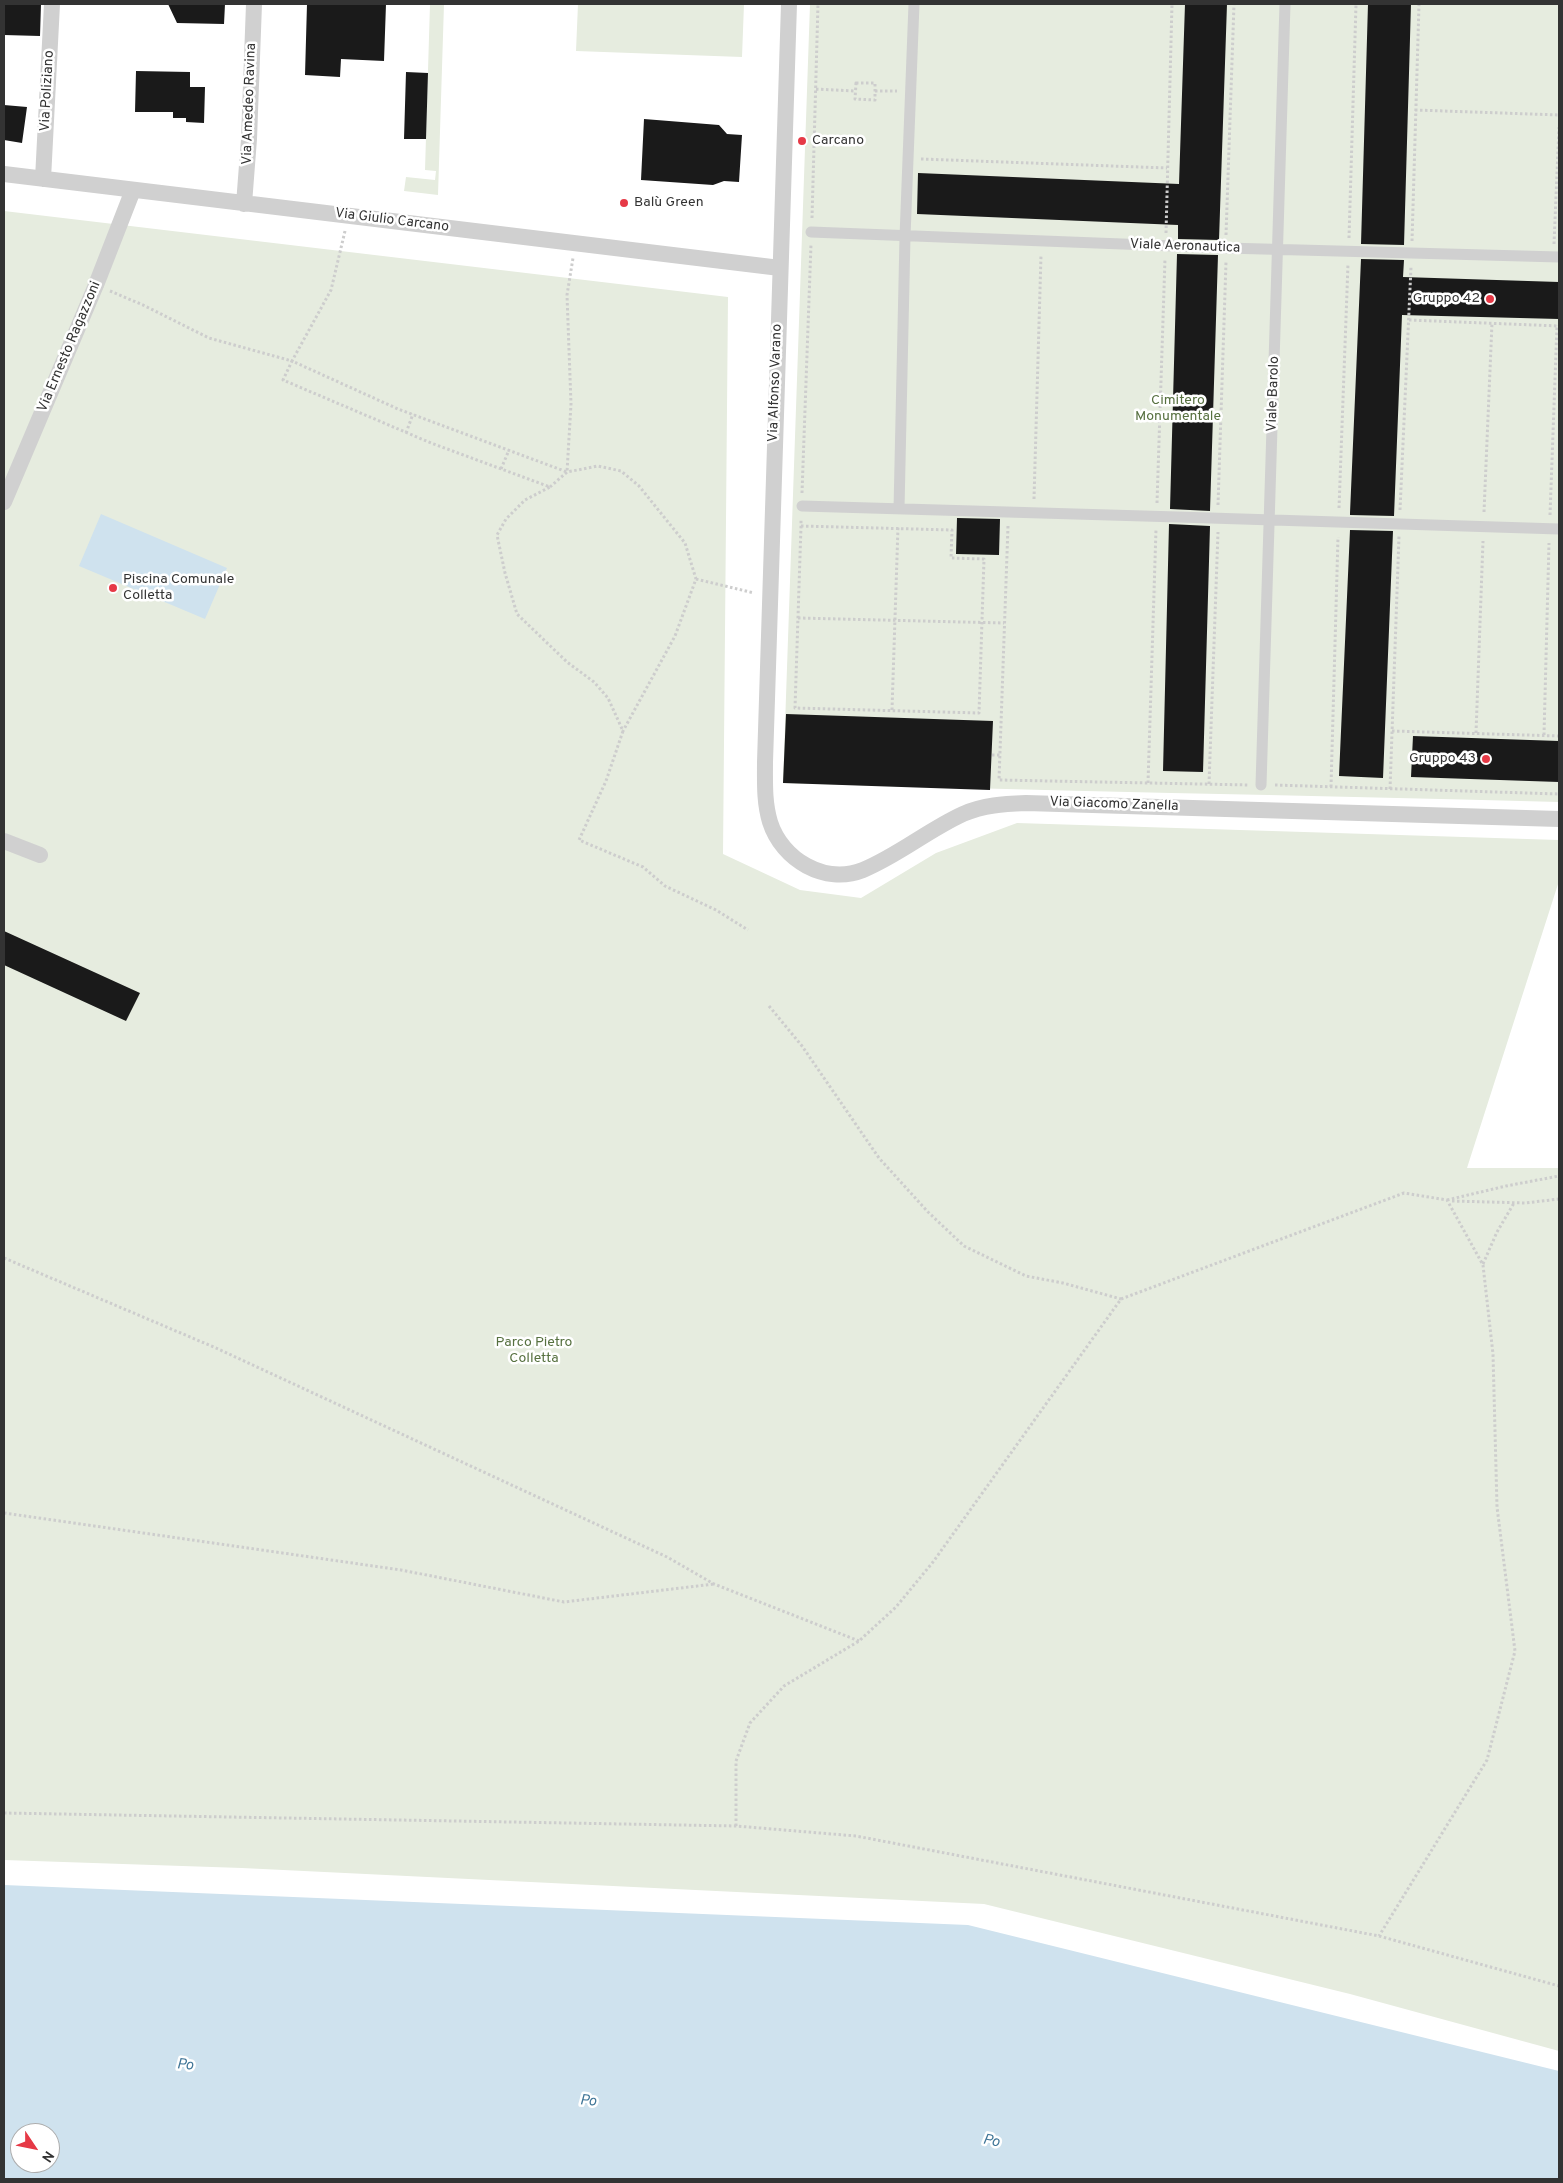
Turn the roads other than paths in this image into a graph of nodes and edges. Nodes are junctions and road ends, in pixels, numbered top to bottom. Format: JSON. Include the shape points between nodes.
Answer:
{"nodes":[{"id":1,"x":52,"y":4,"type":"edge"},
{"id":2,"x":254,"y":4,"type":"edge"},
{"id":3,"x":789,"y":4,"type":"edge"},
{"id":4,"x":914,"y":4,"type":"edge"},
{"id":5,"x":1285,"y":4,"type":"edge"},
{"id":6,"x":4,"y":174,"type":"edge"},
{"id":7,"x":43,"y":179,"type":"junction"},
{"id":8,"x":133,"y":190,"type":"junction"},
{"id":9,"x":244,"y":204,"type":"junction"},
{"id":10,"x":811,"y":232,"type":"road end"},
{"id":11,"x":905,"y":237,"type":"junction"},
{"id":12,"x":1278,"y":249,"type":"junction"},
{"id":13,"x":1556,"y":257,"type":"edge"},
{"id":14,"x":780,"y":268,"type":"junction"},
{"id":15,"x":4,"y":502,"type":"edge"},
{"id":16,"x":802,"y":506,"type":"road end"},
{"id":17,"x":899,"y":509,"type":"junction"},
{"id":18,"x":1270,"y":521,"type":"junction"},
{"id":19,"x":1559,"y":529,"type":"edge"},
{"id":20,"x":765,"y":762,"type":"joint"},
{"id":21,"x":1261,"y":785,"type":"road end"},
{"id":22,"x":1559,"y":819,"type":"edge"},
{"id":23,"x":4,"y":841,"type":"edge"},
{"id":24,"x":40,"y":855,"type":"dead end"}],
"edges":[{"from":1,"to":7,"type":"street","name":"Via Poliziano"},
{"from":2,"to":9,"type":"street","name":"Via Amedeo Ravina"},
{"from":3,"to":14,"type":"street","name":"Via Alfonso Varano"},
{"from":4,"to":11,"type":"street"},
{"from":5,"to":12,"type":"street","name":"Viale Barolo"},
{"from":6,"to":7,"type":"street","name":"Via Giulio Carcano"},
{"from":7,"to":8,"type":"street","name":"Via Giulio Carcano"},
{"from":8,"to":9,"type":"street","name":"Via Giulio Carcano"},
{"from":8,"to":15,"type":"street","name":"Via Ernesto Ragazzoni"},
{"from":9,"to":14,"type":"street","name":"Via Giulio Carcano"},
{"from":10,"to":11,"type":"street","name":"Viale Aeronautica"},
{"from":11,"to":12,"type":"street","name":"Viale Aeronautica"},
{"from":11,"to":17,"type":"street"},
{"from":12,"to":13,"type":"street","name":"Viale Aeronautica"},
{"from":12,"to":18,"type":"street","name":"Viale Barolo"},
{"from":14,"to":20,"type":"street","name":"Via Alfonso Varano"},
{"from":16,"to":17,"type":"street"},
{"from":17,"to":18,"type":"street"},
{"from":18,"to":19,"type":"street"},
{"from":18,"to":21,"type":"street","name":"Viale Barolo"},
{"from":20,"to":22,"type":"street","name":"Via Giacomo Zanella","via":[[766,804],[778,842],[808,868],[825,873],[861,871],[962,814],[993,804]]},
{"from":23,"to":24,"type":"street"}]}
